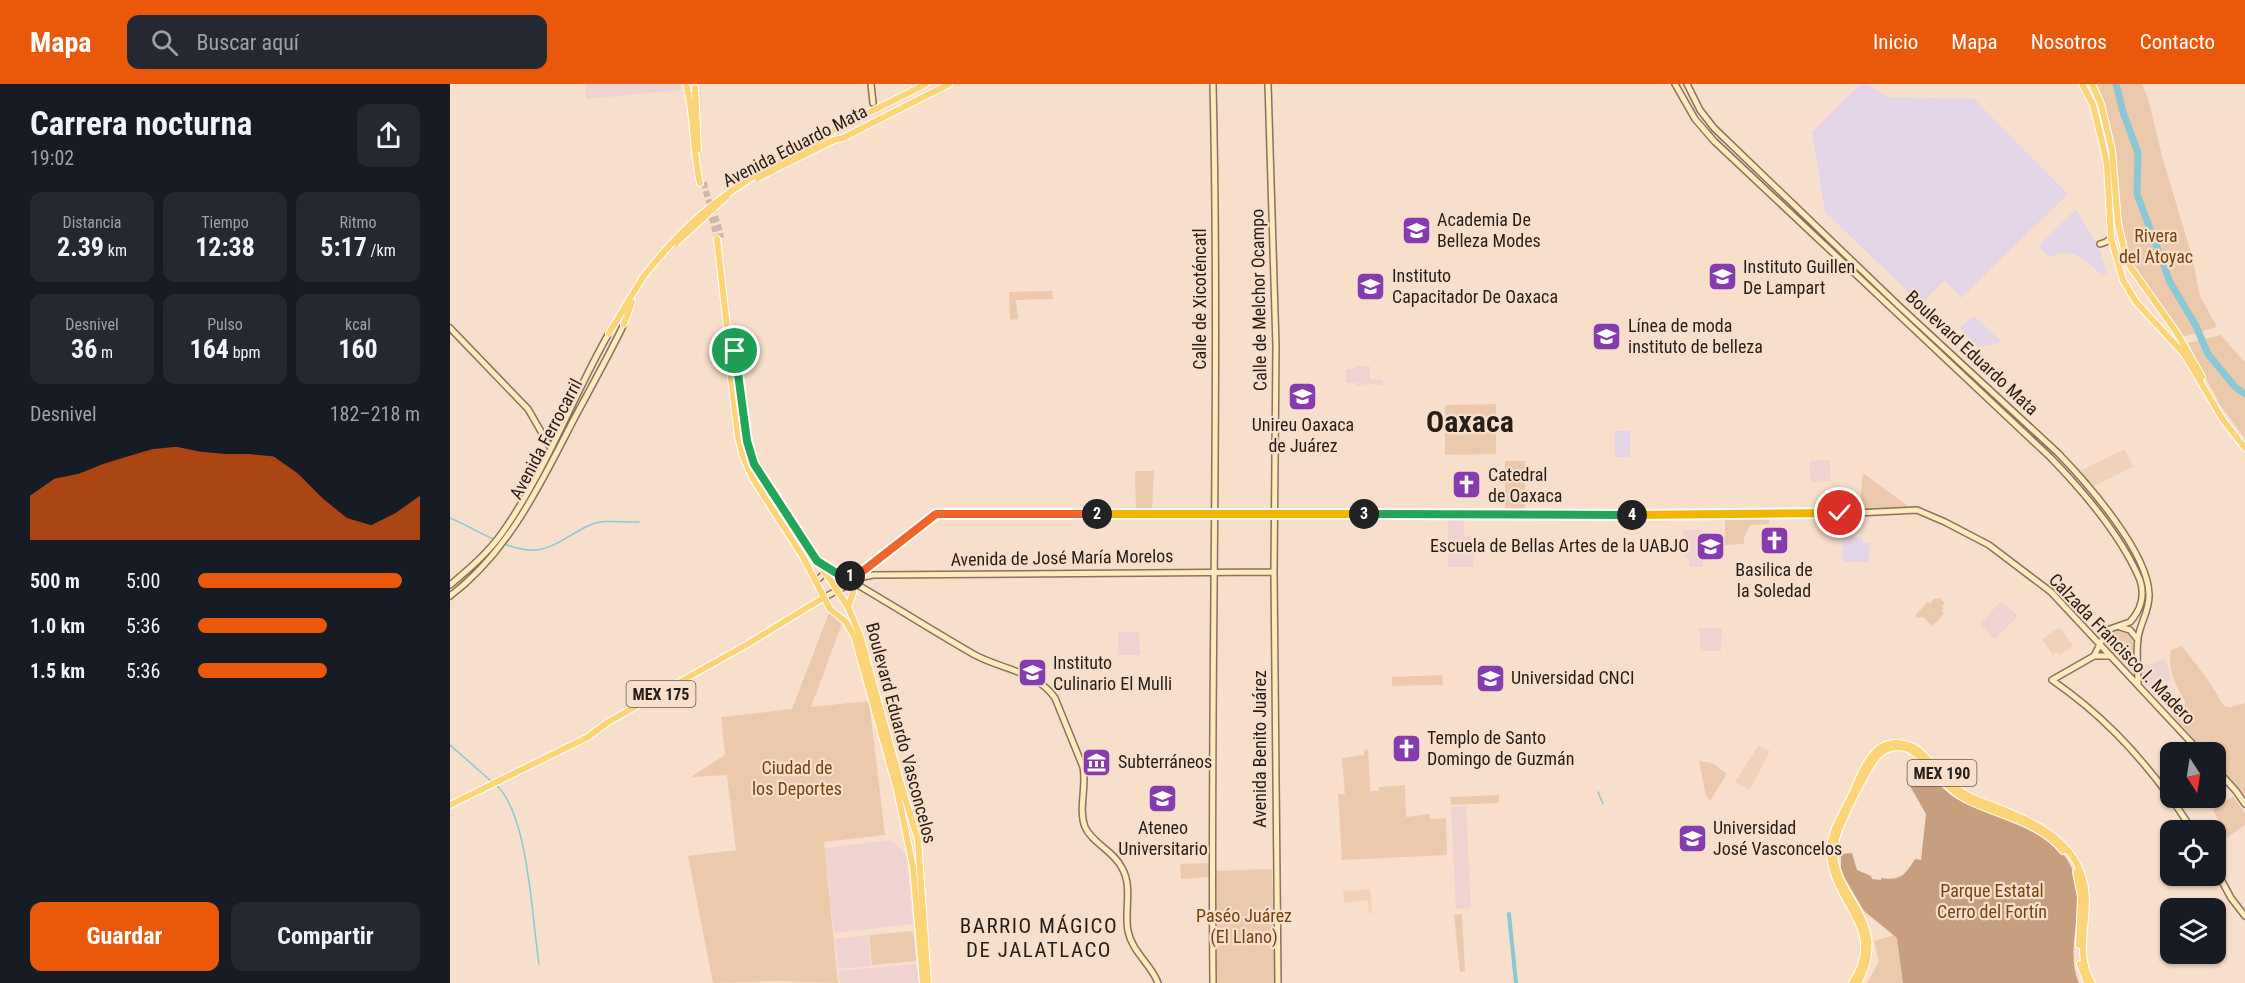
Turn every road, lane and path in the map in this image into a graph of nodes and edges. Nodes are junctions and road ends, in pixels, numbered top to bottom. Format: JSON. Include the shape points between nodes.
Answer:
{"nodes":[{"id":1,"x":686,"y":84,"type":"edge"},
{"id":2,"x":871,"y":84,"type":"edge"},
{"id":3,"x":926,"y":84,"type":"edge"},
{"id":4,"x":949,"y":84,"type":"edge"},
{"id":5,"x":1213,"y":84,"type":"edge"},
{"id":6,"x":1269,"y":84,"type":"edge"},
{"id":7,"x":1675,"y":84,"type":"edge"},
{"id":8,"x":1687,"y":84,"type":"edge"},
{"id":9,"x":2082,"y":84,"type":"edge"},
{"id":10,"x":2091,"y":84,"type":"edge"},
{"id":11,"x":695,"y":86,"type":"edge"},
{"id":12,"x":873,"y":103,"type":"dead end"},
{"id":13,"x":776,"y":166,"type":"junction"},
{"id":14,"x":2115,"y":170,"type":"junction"},
{"id":15,"x":2107,"y":173,"type":"junction"},
{"id":16,"x":719,"y":238,"type":"tunnel mouth"},
{"id":17,"x":2111,"y":238,"type":"junction"},
{"id":18,"x":2100,"y":244,"type":"dead end"},
{"id":19,"x":644,"y":279,"type":"junction"},
{"id":20,"x":624,"y":324,"type":"joint"},
{"id":21,"x":450,"y":328,"type":"edge"},
{"id":22,"x":609,"y":333,"type":"joint"},
{"id":23,"x":730,"y":343,"type":"junction"},
{"id":24,"x":2205,"y":389,"type":"junction"},
{"id":25,"x":550,"y":447,"type":"junction"},
{"id":26,"x":2245,"y":447,"type":"edge"},
{"id":27,"x":760,"y":475,"type":"junction"},
{"id":28,"x":753,"y":479,"type":"junction"},
{"id":29,"x":1216,"y":514,"type":"junction"},
{"id":30,"x":1276,"y":514,"type":"junction"},
{"id":31,"x":817,"y":561,"type":"junction"},
{"id":32,"x":872,"y":564,"type":"junction"},
{"id":33,"x":1215,"y":571,"type":"junction"},
{"id":34,"x":1274,"y":572,"type":"junction"},
{"id":35,"x":825,"y":573,"type":"junction"},
{"id":36,"x":838,"y":574,"type":"junction"},
{"id":37,"x":873,"y":575,"type":"junction"},
{"id":38,"x":816,"y":581,"type":"junction"},
{"id":39,"x":853,"y":582,"type":"junction"},
{"id":40,"x":450,"y":585,"type":"edge"},
{"id":41,"x":837,"y":591,"type":"junction"},
{"id":42,"x":853,"y":593,"type":"junction"},
{"id":43,"x":869,"y":593,"type":"junction"},
{"id":44,"x":450,"y":596,"type":"edge"},
{"id":45,"x":823,"y":598,"type":"junction"},
{"id":46,"x":848,"y":607,"type":"junction"},
{"id":47,"x":2138,"y":611,"type":"junction"},
{"id":48,"x":2145,"y":614,"type":"junction"},
{"id":49,"x":2118,"y":627,"type":"junction"},
{"id":50,"x":2138,"y":640,"type":"junction"},
{"id":51,"x":2101,"y":646,"type":"junction"},
{"id":52,"x":2094,"y":656,"type":"junction"},
{"id":53,"x":2111,"y":656,"type":"junction"},
{"id":54,"x":2138,"y":684,"type":"junction"},
{"id":55,"x":2191,"y":742,"type":"edge"},
{"id":56,"x":2226,"y":780,"type":"edge"},
{"id":57,"x":2160,"y":783,"type":"edge"},
{"id":58,"x":2245,"y":804,"type":"edge"},
{"id":59,"x":450,"y":806,"type":"edge"},
{"id":60,"x":2224,"y":886,"type":"edge"},
{"id":61,"x":2245,"y":916,"type":"edge"},
{"id":62,"x":1866,"y":942,"type":"junction"},
{"id":63,"x":923,"y":983,"type":"edge"},
{"id":64,"x":928,"y":983,"type":"edge"},
{"id":65,"x":1158,"y":983,"type":"edge"},
{"id":66,"x":1213,"y":983,"type":"edge"},
{"id":67,"x":1278,"y":983,"type":"edge"},
{"id":68,"x":1852,"y":983,"type":"edge"},
{"id":69,"x":1858,"y":983,"type":"edge"},
{"id":70,"x":2087,"y":983,"type":"edge"},
{"id":71,"x":2092,"y":983,"type":"edge"}],
"edges":[{"from":1,"to":11,"type":"main road","via":[[702,182]]},
{"from":2,"to":12,"type":"main road"},
{"from":3,"to":13,"type":"main road","name":"Avenida Eduardo Mata","via":[[832,131]]},
{"from":4,"to":13,"type":"main road","name":"Avenida Eduardo Mata","via":[[843,138]]},
{"from":5,"to":29,"type":"main road","name":"Calle de Xicoténcatl"},
{"from":6,"to":30,"type":"main road","name":"Calle de Melchor Ocampo"},
{"from":7,"to":47,"type":"main road","name":"Boulevard Eduardo Mata","via":[[1695,119],[1714,141],[2062,470],[2106,524],[2137,572],[2142,587]]},
{"from":8,"to":48,"type":"main road","name":"Boulevard Eduardo Mata","via":[[1714,128],[2075,471],[2143,566],[2149,596]]},
{"from":9,"to":15,"type":"main road","via":[[2093,105]]},
{"from":10,"to":14,"type":"main road","via":[[2101,104]]},
{"from":13,"to":19,"type":"main road","name":"Avenida Eduardo Mata","bridge":true,"via":[[733,188],[705,209],[677,236]]},
{"from":14,"to":15,"type":"main road"},
{"from":14,"to":24,"type":"main road","via":[[2118,223],[2127,262],[2185,344]]},
{"from":15,"to":17,"type":"main road"},
{"from":16,"to":23,"type":"main road"},
{"from":17,"to":18,"type":"main road"},
{"from":17,"to":24,"type":"main road","via":[[2131,295],[2178,347]]},
{"from":19,"to":20,"type":"main road","name":"Avenida Ferrocarril"},
{"from":19,"to":22,"type":"main road","name":"Avenida Ferrocarril"},
{"from":20,"to":44,"type":"main road","name":"Avenida Ferrocarril","via":[[519,522]]},
{"from":21,"to":25,"type":"main road","via":[[528,410]]},
{"from":22,"to":25,"type":"main road","name":"Avenida Ferrocarril"},
{"from":23,"to":27,"type":"main road","name":"Boulevard Eduardo Vasconcelos","via":[[747,441]]},
{"from":23,"to":28,"type":"main road","name":"Boulevard Eduardo Vasconcelos","via":[[738,437]]},
{"from":24,"to":26,"type":"main road"},
{"from":25,"to":40,"type":"main road","name":"Avenida Ferrocarril","via":[[496,540]]},
{"from":27,"to":28,"type":"main road"},
{"from":27,"to":31,"type":"main road","name":"Boulevard Eduardo Vasconcelos"},
{"from":28,"to":38,"type":"main road","name":"Boulevard Eduardo Vasconcelos"},
{"from":29,"to":30,"type":"main road","name":"Calzada Francisco I. Madero"},
{"from":29,"to":32,"type":"main road","name":"Calzada Francisco I. Madero","via":[[936,514]]},
{"from":29,"to":33,"type":"main road","name":"Calle de Xicoténcatl"},
{"from":30,"to":34,"type":"main road","name":"Avenida Benito Juárez"},
{"from":30,"to":51,"type":"main road","name":"Calzada Francisco I. Madero","via":[[1917,510],[1989,545],[2051,592]]},
{"from":31,"to":35,"type":"main road","name":"Boulevard Eduardo Vasconcelos"},
{"from":31,"to":36,"type":"main road"},
{"from":32,"to":36,"type":"main road","via":[[856,575]]},
{"from":32,"to":37,"type":"main road"},
{"from":33,"to":34,"type":"main road","name":"Avenida de José María Morelos"},
{"from":33,"to":37,"type":"main road","name":"Avenida de José María Morelos"},
{"from":33,"to":66,"type":"main road","name":"Calle de Xicoténcatl"},
{"from":34,"to":67,"type":"main road","name":"Avenida Benito Juárez"},
{"from":35,"to":36,"type":"main road"},
{"from":35,"to":38,"type":"main road"},
{"from":35,"to":41,"type":"main road","name":"Boulevard Eduardo Vasconcelos"},
{"from":36,"to":39,"type":"main road"},
{"from":37,"to":39,"type":"main road","name":"Avenida de José María Morelos"},
{"from":38,"to":45,"type":"main road","name":"Boulevard Eduardo Vasconcelos"},
{"from":39,"to":41,"type":"main road","name":"Avenida de José María Morelos"},
{"from":39,"to":42,"type":"main road"},
{"from":39,"to":43,"type":"main road"},
{"from":41,"to":45,"type":"main road","name":"Avenida de José María Morelos"},
{"from":41,"to":46,"type":"main road","name":"Boulevard Eduardo Vasconcelos"},
{"from":42,"to":43,"type":"main road"},
{"from":42,"to":46,"type":"main road"},
{"from":43,"to":65,"type":"main road","via":[[976,655],[1030,676],[1055,698],[1083,767],[1086,828],[1124,869],[1129,935]]},
{"from":45,"to":59,"type":"main road","number":"MEX 175","via":[[588,737]]},
{"from":45,"to":63,"type":"main road","name":"Boulevard Eduardo Vasconcelos","via":[[854,636],[897,790],[913,867]]},
{"from":46,"to":64,"type":"main road","name":"Boulevard Eduardo Vasconcelos","via":[[860,635],[918,840]]},
{"from":47,"to":48,"type":"main road","via":[[2140,616]]},
{"from":47,"to":49,"type":"main road","via":[[2130,622]]},
{"from":48,"to":50,"type":"main road","name":"Boulevard Eduardo Mata"},
{"from":49,"to":50,"type":"main road","via":[[2130,630]]},
{"from":49,"to":51,"type":"main road","name":"Calzada Francisco I. Madero","via":[[2107,630]]},
{"from":50,"to":54,"type":"main road","name":"Boulevard Eduardo Mata"},
{"from":51,"to":52,"type":"main road"},
{"from":51,"to":53,"type":"main road","name":"Calzada Francisco I. Madero"},
{"from":52,"to":53,"type":"main road"},
{"from":52,"to":57,"type":"main road","via":[[2052,680],[2109,724]]},
{"from":53,"to":54,"type":"main road","name":"Calzada Francisco I. Madero"},
{"from":54,"to":55,"type":"main road","name":"Calzada Francisco I. Madero"},
{"from":56,"to":58,"type":"main road"},
{"from":60,"to":61,"type":"main road"},
{"from":62,"to":68,"type":"main road","number":"MEX 190","via":[[1862,966]]},
{"from":62,"to":69,"type":"main road","number":"MEX 190","via":[[1867,965]]},
{"from":62,"to":70,"type":"main road","number":"MEX 190","via":[[1861,913],[1837,868],[1835,845],[1874,760],[1886,750],[1902,747],[1915,753],[1964,798],[2040,832],[2072,862],[2081,897],[2079,959]]},
{"from":62,"to":71,"type":"main road","number":"MEX 190","via":[[1833,871],[1831,842],[1873,754],[1887,744],[1904,743],[1920,751],[1963,793],[2026,819],[2062,843],[2083,880],[2083,959]]}]}
